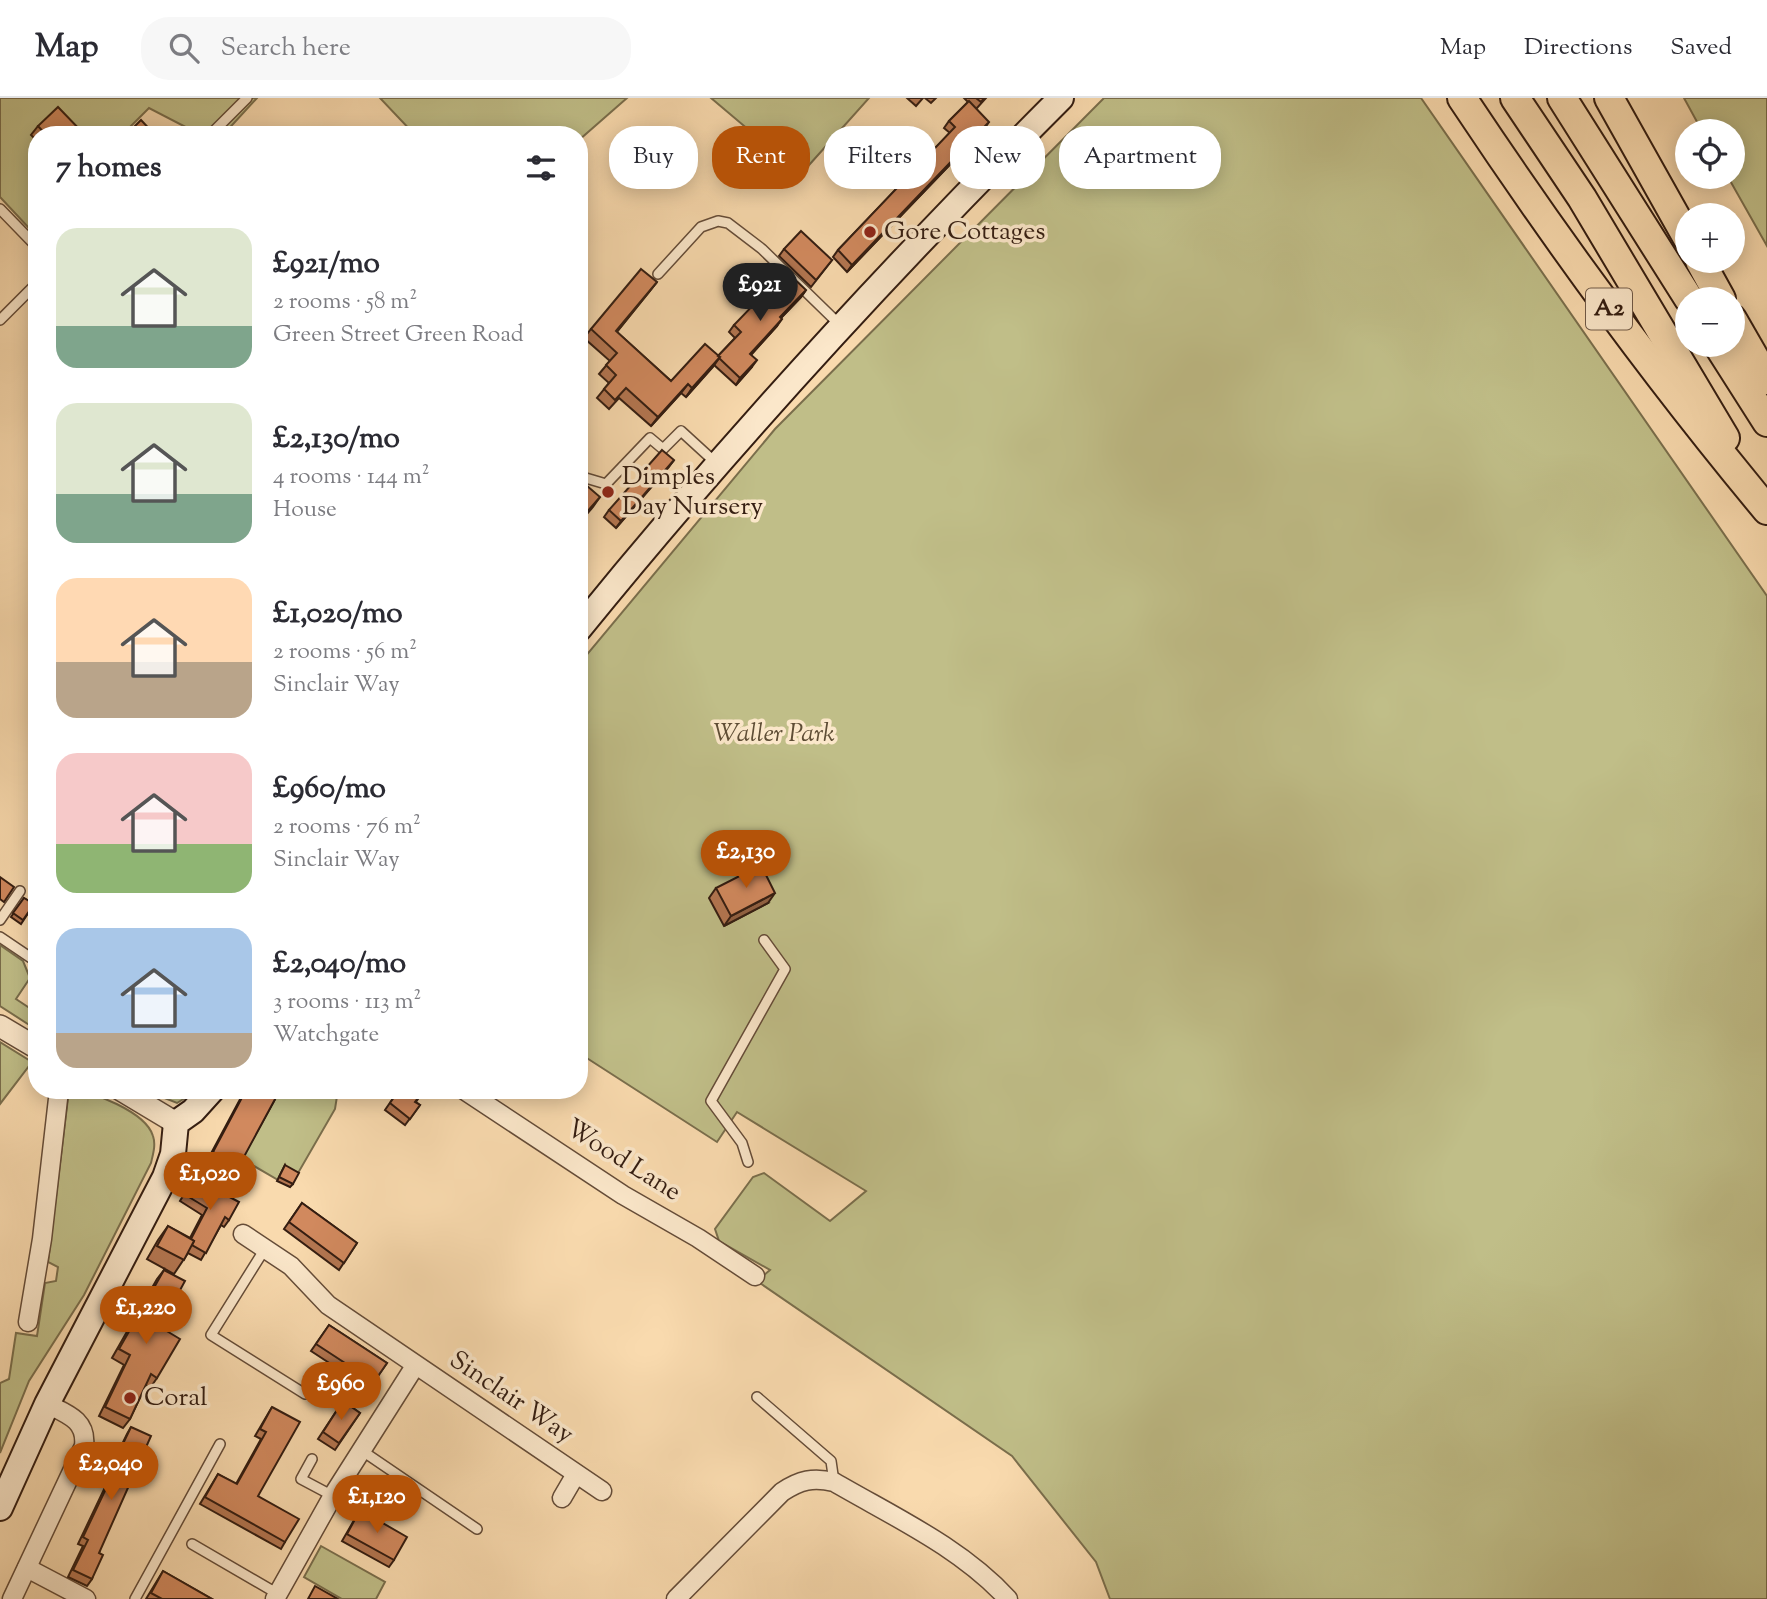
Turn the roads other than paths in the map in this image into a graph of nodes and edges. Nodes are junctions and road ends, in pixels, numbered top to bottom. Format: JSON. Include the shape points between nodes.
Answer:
{"nodes":[{"id":1,"x":247,"y":98,"type":"edge"},
{"id":2,"x":1061,"y":98,"type":"edge"},
{"id":3,"x":1462,"y":98,"type":"edge"},
{"id":4,"x":1515,"y":98,"type":"edge"},
{"id":5,"x":1562,"y":98,"type":"edge"},
{"id":6,"x":1609,"y":98,"type":"edge"},
{"id":7,"x":219,"y":126,"type":"edge"},
{"id":8,"x":0,"y":209,"type":"edge"},
{"id":9,"x":1675,"y":216,"type":"edge"},
{"id":10,"x":28,"y":238,"type":"edge"},
{"id":11,"x":658,"y":274,"type":"dead end"},
{"id":12,"x":1681,"y":287,"type":"edge"},
{"id":13,"x":28,"y":292,"type":"edge"},
{"id":14,"x":0,"y":320,"type":"edge"},
{"id":15,"x":842,"y":327,"type":"junction"},
{"id":16,"x":1745,"y":342,"type":"edge"},
{"id":17,"x":1726,"y":357,"type":"edge"},
{"id":18,"x":1767,"y":380,"type":"edge"},
{"id":19,"x":1767,"y":422,"type":"edge"},
{"id":20,"x":716,"y":463,"type":"junction"},
{"id":21,"x":588,"y":479,"type":"edge"},
{"id":22,"x":1767,"y":510,"type":"edge"},
{"id":23,"x":588,"y":618,"type":"edge"},
{"id":24,"x":20,"y":891,"type":"dead end"},
{"id":25,"x":0,"y":920,"type":"edge"},
{"id":26,"x":0,"y":937,"type":"edge"},
{"id":27,"x":764,"y":940,"type":"dead end"},
{"id":28,"x":28,"y":955,"type":"edge"},
{"id":29,"x":0,"y":1026,"type":"edge"},
{"id":30,"x":28,"y":1043,"type":"edge"},
{"id":31,"x":58,"y":1099,"type":"edge"},
{"id":32,"x":140,"y":1099,"type":"edge"},
{"id":33,"x":204,"y":1099,"type":"edge"},
{"id":34,"x":478,"y":1099,"type":"edge"},
{"id":35,"x":176,"y":1123,"type":"junction"},
{"id":36,"x":748,"y":1163,"type":"dead end"},
{"id":37,"x":243,"y":1234,"type":"dead end"},
{"id":38,"x":266,"y":1247,"type":"junction"},
{"id":39,"x":755,"y":1276,"type":"dead end"},
{"id":40,"x":28,"y":1322,"type":"dead end"},
{"id":41,"x":415,"y":1366,"type":"junction"},
{"id":42,"x":306,"y":1394,"type":"dead end"},
{"id":43,"x":757,"y":1398,"type":"dead end"},
{"id":44,"x":47,"y":1404,"type":"junction"},
{"id":45,"x":220,"y":1444,"type":"dead end"},
{"id":46,"x":360,"y":1450,"type":"junction"},
{"id":47,"x":312,"y":1459,"type":"dead end"},
{"id":48,"x":576,"y":1474,"type":"junction"},
{"id":49,"x":834,"y":1482,"type":"junction"},
{"id":50,"x":602,"y":1491,"type":"dead end"},
{"id":51,"x":334,"y":1494,"type":"junction"},
{"id":52,"x":562,"y":1498,"type":"dead end"},
{"id":53,"x":0,"y":1508,"type":"edge"},
{"id":54,"x":477,"y":1529,"type":"dead end"},
{"id":55,"x":192,"y":1544,"type":"dead end"},
{"id":56,"x":27,"y":1568,"type":"junction"},
{"id":57,"x":276,"y":1597,"type":"edge"},
{"id":58,"x":12,"y":1599,"type":"edge"},
{"id":59,"x":86,"y":1599,"type":"edge"},
{"id":60,"x":135,"y":1599,"type":"edge"},
{"id":61,"x":676,"y":1599,"type":"edge"},
{"id":62,"x":1008,"y":1599,"type":"edge"}],
"edges":[{"from":1,"to":7,"type":"lane"},
{"from":2,"to":15,"type":"main road"},
{"from":3,"to":22,"type":"highway","number":"A2","via":[[1656,374]]},
{"from":4,"to":22,"type":"highway","number":"A2","via":[[1583,198]]},
{"from":5,"to":12,"type":"highway"},
{"from":6,"to":9,"type":"highway"},
{"from":8,"to":10,"type":"lane"},
{"from":11,"to":15,"type":"lane","via":[[701,227],[728,223],[762,249]]},
{"from":13,"to":14,"type":"lane"},
{"from":15,"to":20,"type":"main road"},
{"from":16,"to":18,"type":"highway"},
{"from":17,"to":19,"type":"highway"},
{"from":20,"to":21,"type":"lane","via":[[681,431],[663,449],[650,438],[606,484]]},
{"from":20,"to":23,"type":"main road"},
{"from":24,"to":25,"type":"lane"},
{"from":26,"to":28,"type":"lane"},
{"from":27,"to":36,"type":"lane","via":[[785,970],[711,1101],[741,1143]]},
{"from":29,"to":30,"type":"street"},
{"from":31,"to":40,"type":"street"},
{"from":32,"to":35,"type":"street"},
{"from":33,"to":35,"type":"main road"},
{"from":34,"to":39,"type":"street","name":"Wood Lane"},
{"from":35,"to":44,"type":"main road","via":[[165,1177]]},
{"from":37,"to":38,"type":"street","name":"Sinclair Way"},
{"from":38,"to":41,"type":"street","name":"Sinclair Way","via":[[328,1305]]},
{"from":38,"to":42,"type":"lane","via":[[211,1335]]},
{"from":41,"to":46,"type":"street","name":"Sinclair Way"},
{"from":41,"to":48,"type":"street","name":"Sinclair Way"},
{"from":43,"to":49,"type":"lane","via":[[831,1461]]},
{"from":44,"to":53,"type":"main road"},
{"from":44,"to":56,"type":"street","via":[[74,1417],[85,1435],[84,1446]]},
{"from":45,"to":60,"type":"lane"},
{"from":46,"to":51,"type":"street","name":"Sinclair Way"},
{"from":46,"to":54,"type":"lane"},
{"from":47,"to":51,"type":"lane","via":[[301,1479]]},
{"from":48,"to":50,"type":"street","name":"Sinclair Way"},
{"from":48,"to":52,"type":"street","name":"Sinclair Way"},
{"from":49,"to":61,"type":"street","via":[[815,1478],[796,1482],[782,1492]]},
{"from":49,"to":62,"type":"street","via":[[951,1550],[980,1570]]},
{"from":51,"to":57,"type":"street","name":"Sinclair Way"},
{"from":55,"to":57,"type":"lane"},
{"from":56,"to":58,"type":"street"},
{"from":56,"to":59,"type":"street"}]}
